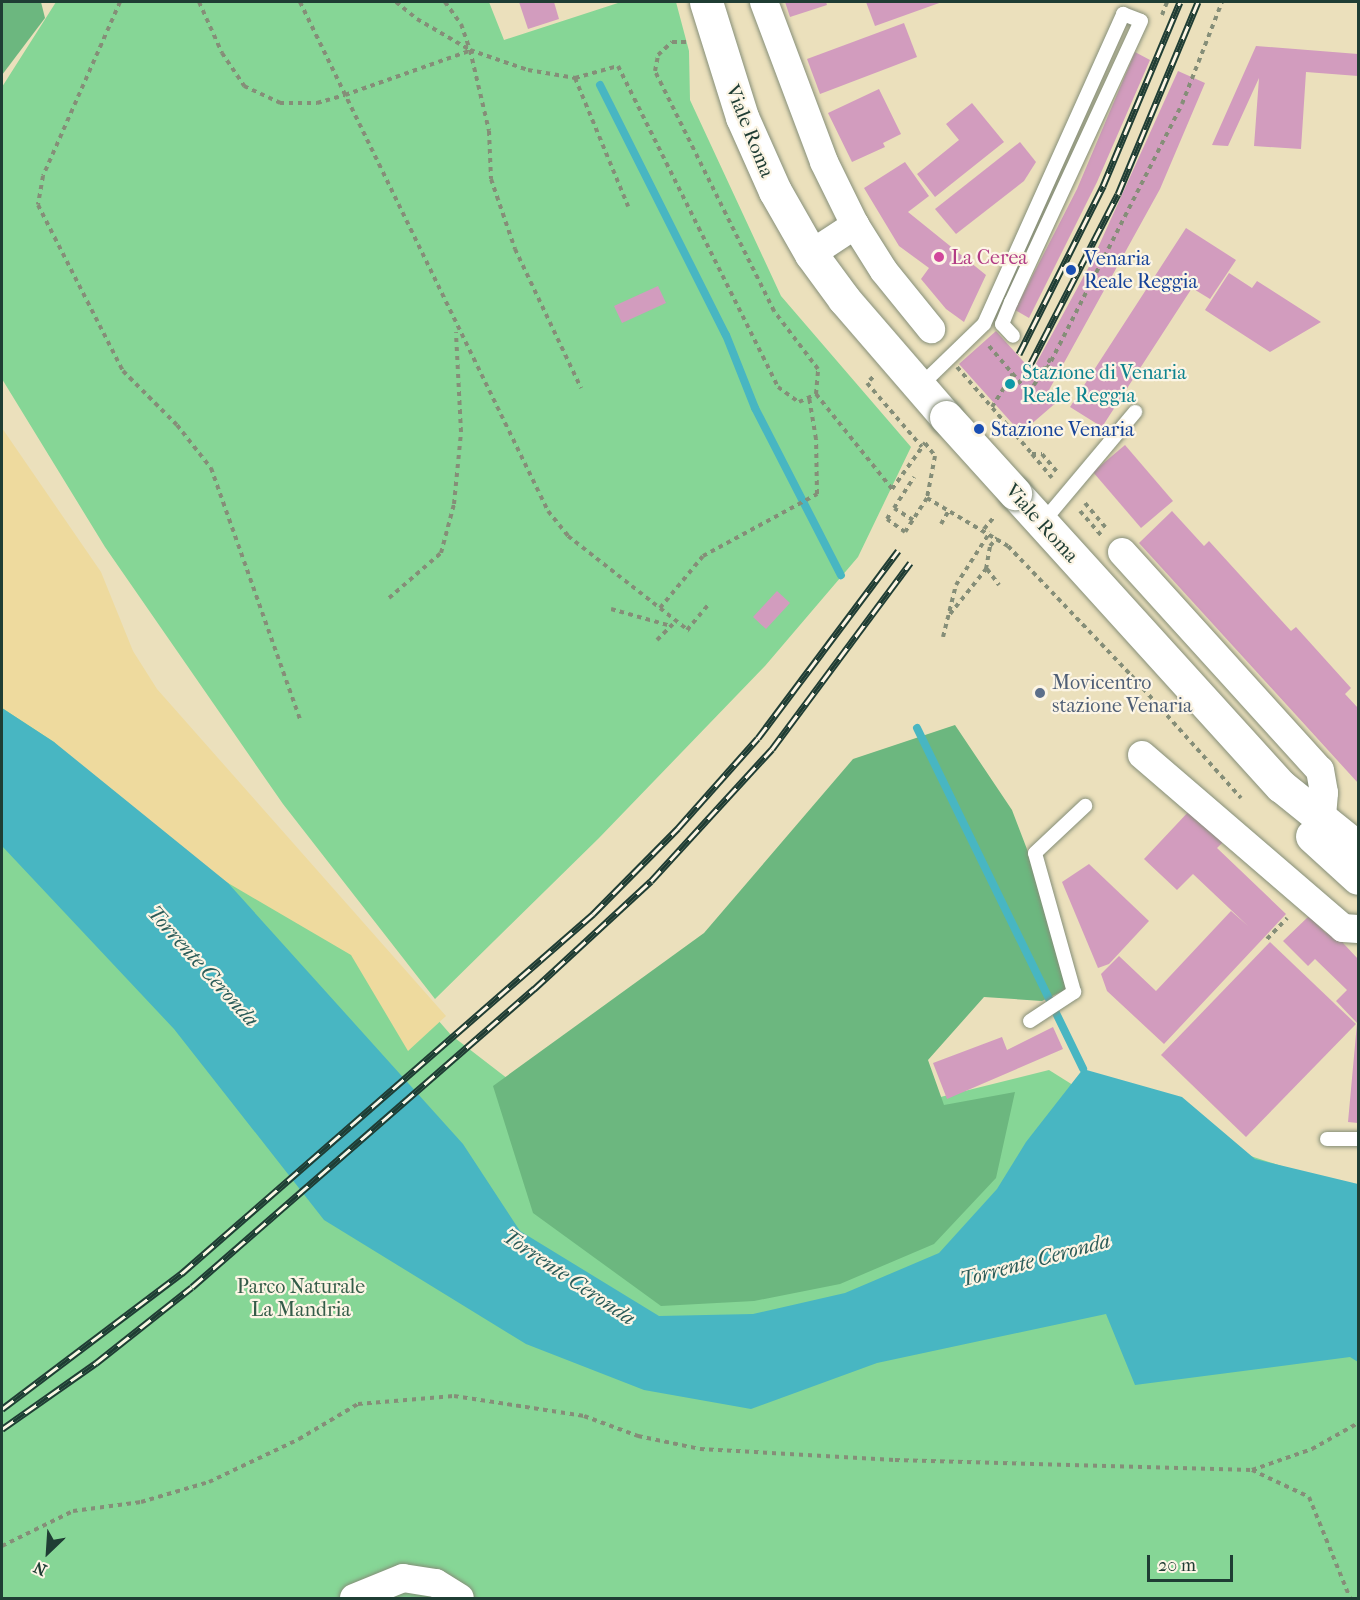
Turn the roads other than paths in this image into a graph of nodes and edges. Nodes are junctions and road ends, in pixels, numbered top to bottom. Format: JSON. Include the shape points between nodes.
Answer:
{"nodes":[{"id":1,"x":705,"y":2,"type":"edge"},
{"id":2,"x":764,"y":2,"type":"edge"},
{"id":3,"x":855,"y":225,"type":"junction"},
{"id":4,"x":811,"y":254,"type":"junction"},
{"id":5,"x":930,"y":329,"type":"dead end"},
{"id":6,"x":1013,"y":336,"type":"dead end"},
{"id":7,"x":920,"y":386,"type":"junction"},
{"id":8,"x":1135,"y":412,"type":"dead end"},
{"id":9,"x":1042,"y":523,"type":"junction"},
{"id":10,"x":1122,"y":552,"type":"road end"},
{"id":11,"x":1142,"y":754,"type":"dead end"},
{"id":12,"x":1281,"y":786,"type":"junction"},
{"id":13,"x":1085,"y":806,"type":"dead end"},
{"id":14,"x":1322,"y":816,"type":"junction"},
{"id":15,"x":1359,"y":848,"type":"edge"},
{"id":16,"x":1359,"y":878,"type":"edge"},
{"id":17,"x":1359,"y":929,"type":"edge"},
{"id":18,"x":1030,"y":1021,"type":"dead end"},
{"id":19,"x":1327,"y":1139,"type":"dead end"},
{"id":20,"x":1359,"y":1139,"type":"edge"},
{"id":21,"x":354,"y":1599,"type":"edge"},
{"id":22,"x":460,"y":1599,"type":"edge"}],
"edges":[{"from":1,"to":4,"type":"street","name":"Viale Roma","via":[[752,138],[775,191]]},
{"from":2,"to":3,"type":"street","via":[[824,162]]},
{"from":3,"to":4,"type":"street"},
{"from":3,"to":5,"type":"street","via":[[884,271]]},
{"from":4,"to":7,"type":"street","name":"Viale Roma","via":[[844,299]]},
{"from":6,"to":7,"type":"lane","via":[[1002,324],[1141,21],[1123,14],[984,324]]},
{"from":7,"to":9,"type":"street","name":"Viale Roma","bridge":true,"via":[[1007,502]]},
{"from":8,"to":9,"type":"lane"},
{"from":9,"to":12,"type":"street","name":"Viale Roma"},
{"from":10,"to":14,"type":"street","via":[[1320,770]]},
{"from":11,"to":17,"type":"street","via":[[1343,928]]},
{"from":12,"to":14,"type":"street","name":"Viale Roma"},
{"from":12,"to":16,"type":"street","name":"Viale Roma","via":[[1305,827]]},
{"from":13,"to":18,"type":"lane","via":[[1035,854],[1074,992]]},
{"from":14,"to":15,"type":"street","name":"Viale Roma"},
{"from":19,"to":20,"type":"lane"},
{"from":21,"to":22,"type":"street","via":[[403,1578],[436,1583]]}]}
